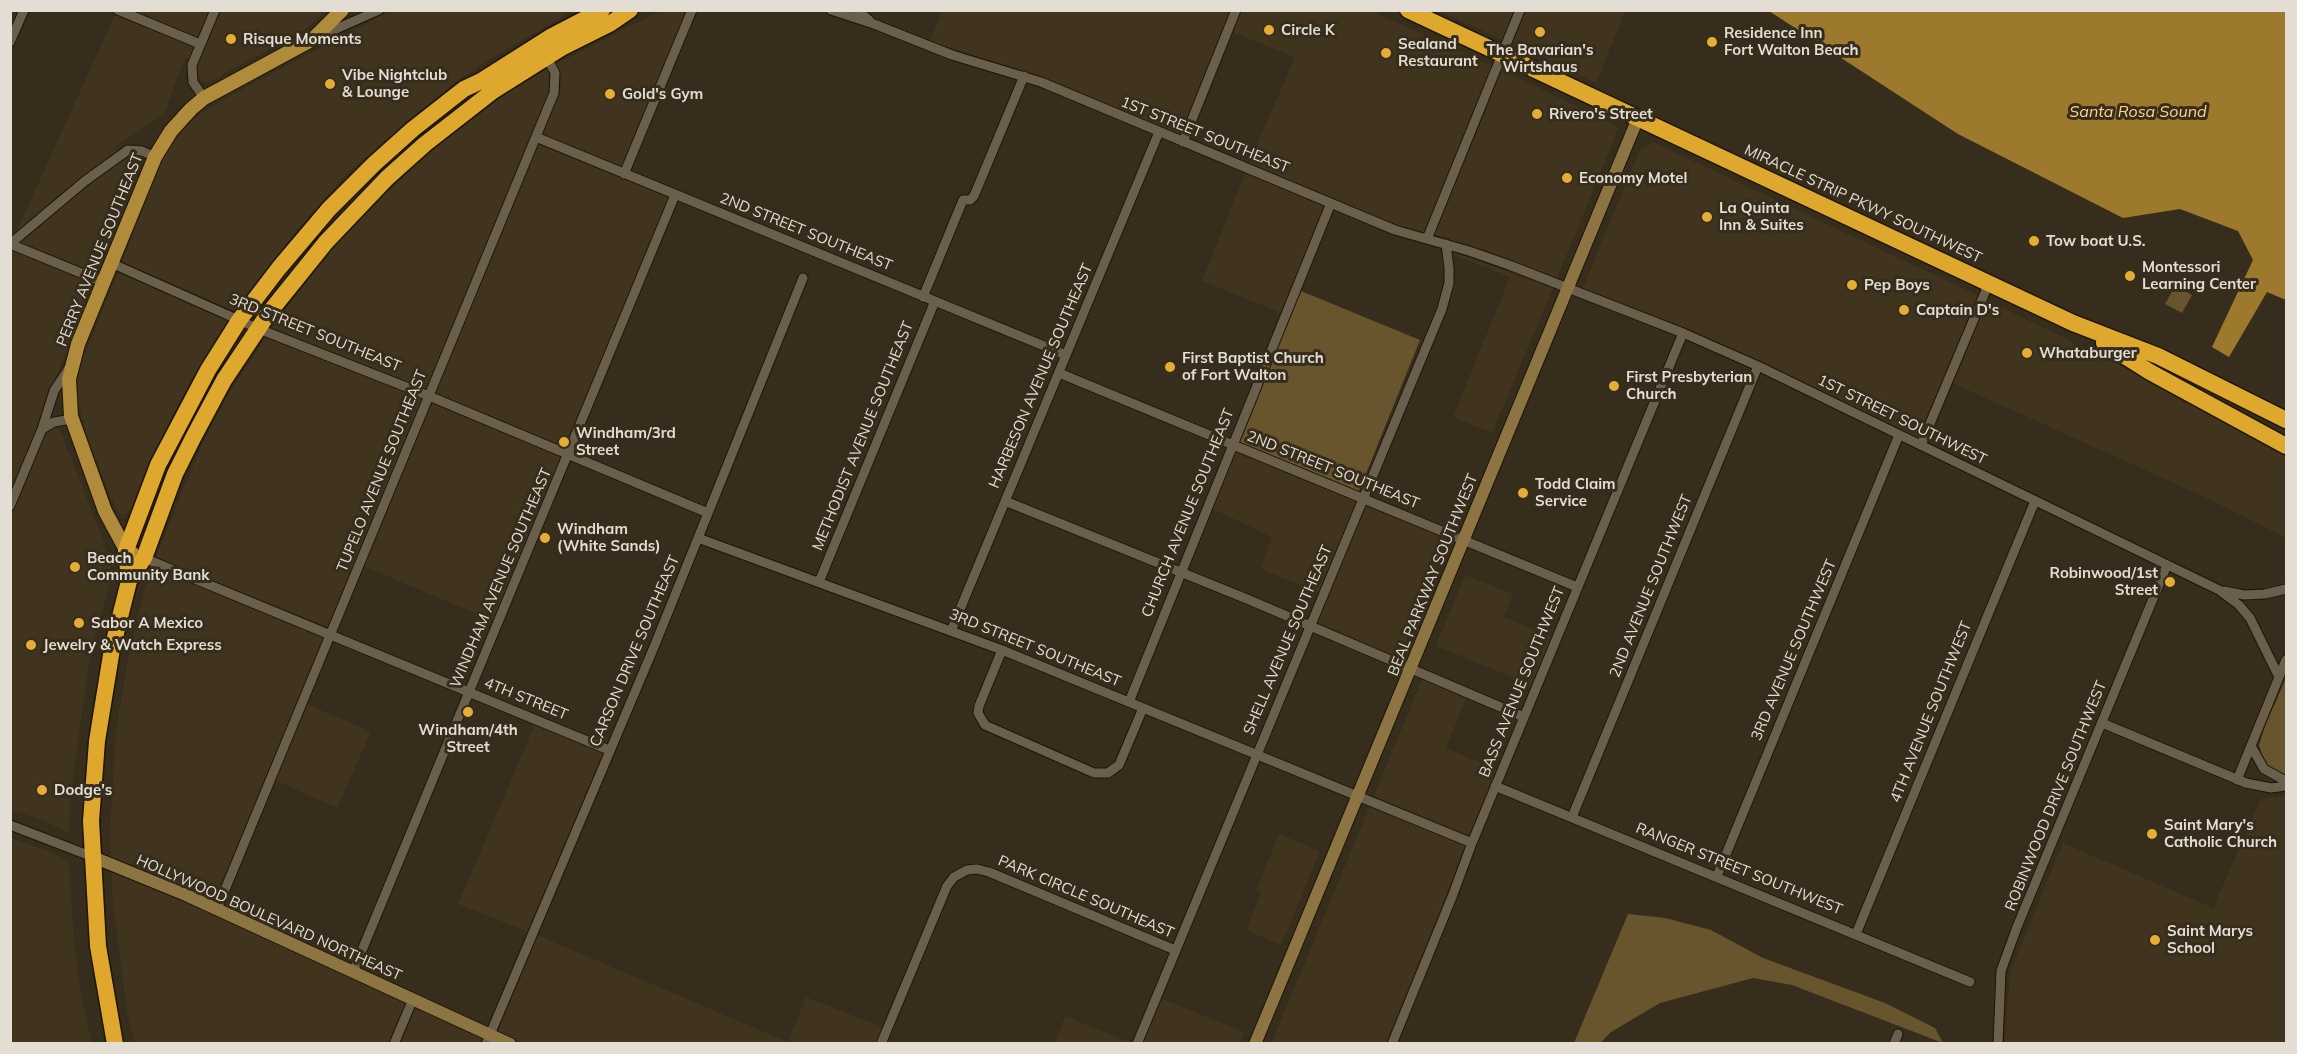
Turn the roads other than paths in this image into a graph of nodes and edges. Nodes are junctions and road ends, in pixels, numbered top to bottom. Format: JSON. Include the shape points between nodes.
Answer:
{"nodes":[{"id":1,"x":24,"y":10,"type":"edge"},
{"id":2,"x":118,"y":10,"type":"edge"},
{"id":3,"x":215,"y":10,"type":"edge"},
{"id":4,"x":342,"y":10,"type":"edge"},
{"id":5,"x":379,"y":10,"type":"edge"},
{"id":6,"x":602,"y":10,"type":"edge"},
{"id":7,"x":630,"y":10,"type":"edge"},
{"id":8,"x":693,"y":10,"type":"edge"},
{"id":9,"x":831,"y":10,"type":"edge"},
{"id":10,"x":857,"y":10,"type":"edge"},
{"id":11,"x":1236,"y":10,"type":"edge"},
{"id":12,"x":1408,"y":10,"type":"edge"},
{"id":13,"x":1520,"y":10,"type":"edge"},
{"id":14,"x":874,"y":24,"type":"junction"},
{"id":15,"x":313,"y":39,"type":"junction"},
{"id":16,"x":10,"y":42,"type":"edge"},
{"id":17,"x":200,"y":44,"type":"junction"},
{"id":18,"x":543,"y":50,"type":"junction"},
{"id":19,"x":1503,"y":55,"type":"junction"},
{"id":20,"x":1024,"y":76,"type":"junction"},
{"id":21,"x":204,"y":99,"type":"junction"},
{"id":22,"x":1638,"y":118,"type":"junction"},
{"id":23,"x":1159,"y":132,"type":"junction"},
{"id":24,"x":536,"y":137,"type":"junction"},
{"id":25,"x":1183,"y":142,"type":"junction"},
{"id":26,"x":155,"y":157,"type":"junction"},
{"id":27,"x":624,"y":174,"type":"junction"},
{"id":28,"x":675,"y":195,"type":"junction"},
{"id":29,"x":1330,"y":203,"type":"junction"},
{"id":30,"x":1427,"y":239,"type":"junction"},
{"id":31,"x":10,"y":244,"type":"edge"},
{"id":32,"x":1446,"y":244,"type":"junction"},
{"id":33,"x":111,"y":263,"type":"junction"},
{"id":34,"x":803,"y":278,"type":"dead end"},
{"id":35,"x":103,"y":282,"type":"junction"},
{"id":36,"x":1989,"y":283,"type":"junction"},
{"id":37,"x":1568,"y":288,"type":"junction"},
{"id":38,"x":923,"y":297,"type":"junction"},
{"id":39,"x":935,"y":301,"type":"junction"},
{"id":40,"x":240,"y":320,"type":"junction"},
{"id":41,"x":2073,"y":323,"type":"junction"},
{"id":42,"x":258,"y":328,"type":"junction"},
{"id":43,"x":1683,"y":333,"type":"junction"},
{"id":44,"x":1066,"y":355,"type":"junction"},
{"id":45,"x":71,"y":366,"type":"junction"},
{"id":46,"x":1758,"y":366,"type":"junction"},
{"id":47,"x":1059,"y":373,"type":"junction"},
{"id":48,"x":429,"y":396,"type":"junction"},
{"id":49,"x":72,"y":419,"type":"junction"},
{"id":50,"x":2286,"y":420,"type":"edge"},
{"id":51,"x":41,"y":432,"type":"junction"},
{"id":52,"x":1899,"y":435,"type":"junction"},
{"id":53,"x":1232,"y":444,"type":"junction"},
{"id":54,"x":1921,"y":445,"type":"junction"},
{"id":55,"x":2286,"y":446,"type":"edge"},
{"id":56,"x":568,"y":454,"type":"junction"},
{"id":57,"x":1363,"y":498,"type":"junction"},
{"id":58,"x":1005,"y":501,"type":"junction"},
{"id":59,"x":2035,"y":501,"type":"junction"},
{"id":60,"x":10,"y":506,"type":"edge"},
{"id":61,"x":708,"y":513,"type":"junction"},
{"id":62,"x":698,"y":538,"type":"junction"},
{"id":63,"x":1463,"y":539,"type":"junction"},
{"id":64,"x":126,"y":550,"type":"junction"},
{"id":65,"x":144,"y":558,"type":"junction"},
{"id":66,"x":2167,"y":565,"type":"junction"},
{"id":67,"x":1180,"y":573,"type":"junction"},
{"id":68,"x":129,"y":580,"type":"junction"},
{"id":69,"x":819,"y":582,"type":"junction"},
{"id":70,"x":1577,"y":587,"type":"junction"},
{"id":71,"x":2286,"y":589,"type":"edge"},
{"id":72,"x":2219,"y":590,"type":"junction"},
{"id":73,"x":1310,"y":626,"type":"junction"},
{"id":74,"x":951,"y":631,"type":"junction"},
{"id":75,"x":330,"y":634,"type":"junction"},
{"id":76,"x":1002,"y":650,"type":"junction"},
{"id":77,"x":2286,"y":660,"type":"edge"},
{"id":78,"x":1410,"y":668,"type":"junction"},
{"id":79,"x":2279,"y":677,"type":"junction"},
{"id":80,"x":470,"y":692,"type":"junction"},
{"id":81,"x":1129,"y":702,"type":"junction"},
{"id":82,"x":1143,"y":708,"type":"junction"},
{"id":83,"x":1524,"y":717,"type":"junction"},
{"id":84,"x":2102,"y":723,"type":"junction"},
{"id":85,"x":2251,"y":746,"type":"junction"},
{"id":86,"x":609,"y":750,"type":"junction"},
{"id":87,"x":1256,"y":754,"type":"junction"},
{"id":88,"x":2237,"y":780,"type":"junction"},
{"id":89,"x":2286,"y":781,"type":"edge"},
{"id":90,"x":1495,"y":786,"type":"junction"},
{"id":91,"x":2286,"y":786,"type":"edge"},
{"id":92,"x":1358,"y":795,"type":"junction"},
{"id":93,"x":1572,"y":817,"type":"junction"},
{"id":94,"x":12,"y":825,"type":"edge"},
{"id":95,"x":1472,"y":843,"type":"junction"},
{"id":96,"x":93,"y":856,"type":"junction"},
{"id":97,"x":1717,"y":876,"type":"junction"},
{"id":98,"x":217,"y":909,"type":"junction"},
{"id":99,"x":1856,"y":934,"type":"junction"},
{"id":100,"x":1175,"y":950,"type":"junction"},
{"id":101,"x":353,"y":972,"type":"junction"},
{"id":102,"x":1970,"y":982,"type":"dead end"},
{"id":103,"x":413,"y":999,"type":"junction"},
{"id":104,"x":1898,"y":1034,"type":"dead end"},
{"id":105,"x":488,"y":1039,"type":"edge"},
{"id":106,"x":115,"y":1044,"type":"edge"},
{"id":107,"x":394,"y":1044,"type":"edge"},
{"id":108,"x":510,"y":1044,"type":"edge"},
{"id":109,"x":881,"y":1044,"type":"edge"},
{"id":110,"x":1137,"y":1044,"type":"edge"},
{"id":111,"x":1255,"y":1044,"type":"edge"},
{"id":112,"x":1392,"y":1044,"type":"edge"},
{"id":113,"x":1894,"y":1044,"type":"edge"},
{"id":114,"x":1998,"y":1044,"type":"edge"}],
"edges":[{"from":1,"to":16,"type":"street"},
{"from":2,"to":17,"type":"street"},
{"from":3,"to":17,"type":"street"},
{"from":4,"to":15,"type":"main road","name":"PERRY AVENUE SOUTHEAST"},
{"from":5,"to":15,"type":"street"},
{"from":6,"to":18,"type":"highway"},
{"from":7,"to":18,"type":"highway"},
{"from":8,"to":27,"type":"street"},
{"from":9,"to":14,"type":"street","name":"1ST STREET SOUTHEAST"},
{"from":10,"to":14,"type":"street"},
{"from":11,"to":25,"type":"street"},
{"from":12,"to":19,"type":"highway","name":"MIRACLE STRIP PKWY SOUTHWEST"},
{"from":13,"to":19,"type":"street"},
{"from":14,"to":20,"type":"street","name":"1ST STREET SOUTHEAST","via":[[952,55]]},
{"from":15,"to":21,"type":"main road","name":"PERRY AVENUE SOUTHEAST"},
{"from":17,"to":21,"type":"street","via":[[192,75]]},
{"from":18,"to":24,"type":"street","name":"TUPELO AVENUE SOUTHEAST","via":[[556,82]]},
{"from":18,"to":40,"type":"highway","via":[[464,88],[388,150],[311,229]]},
{"from":18,"to":42,"type":"highway","via":[[390,175],[293,280]]},
{"from":19,"to":22,"type":"highway","name":"MIRACLE STRIP PKWY SOUTHWEST"},
{"from":19,"to":30,"type":"street"},
{"from":20,"to":23,"type":"street","name":"1ST STREET SOUTHEAST"},
{"from":20,"to":38,"type":"street","via":[[974,195],[963,200]]},
{"from":21,"to":26,"type":"main road","name":"PERRY AVENUE SOUTHEAST","via":[[182,118]]},
{"from":22,"to":36,"type":"highway","name":"MIRACLE STRIP PKWY SOUTHWEST"},
{"from":22,"to":37,"type":"main road","name":"BEAL PARKWAY SOUTHWEST"},
{"from":23,"to":25,"type":"street","name":"1ST STREET SOUTHEAST"},
{"from":23,"to":44,"type":"street","name":"HARBESON AVENUE SOUTHEAST"},
{"from":24,"to":27,"type":"street","name":"2ND STREET SOUTHEAST"},
{"from":24,"to":48,"type":"street","name":"TUPELO AVENUE SOUTHEAST"},
{"from":25,"to":29,"type":"street","name":"1ST STREET SOUTHEAST"},
{"from":26,"to":31,"type":"street","via":[[128,150]]},
{"from":26,"to":33,"type":"main road","name":"PERRY AVENUE SOUTHEAST"},
{"from":27,"to":28,"type":"street","name":"2ND STREET SOUTHEAST"},
{"from":28,"to":38,"type":"street","name":"2ND STREET SOUTHEAST"},
{"from":28,"to":56,"type":"street","name":"WINDHAM AVENUE SOUTHEAST"},
{"from":29,"to":30,"type":"street","name":"1ST STREET SOUTHEAST"},
{"from":29,"to":53,"type":"street","name":"CHURCH AVENUE SOUTHEAST"},
{"from":30,"to":32,"type":"street","name":"1ST STREET SOUTHEAST"},
{"from":31,"to":35,"type":"street"},
{"from":32,"to":37,"type":"street","name":"1ST STREET SOUTHEAST"},
{"from":32,"to":57,"type":"street","name":"SHELL AVENUE SOUTHEAST","via":[[1449,283],[1442,309]]},
{"from":33,"to":35,"type":"main road","name":"PERRY AVENUE SOUTHEAST"},
{"from":33,"to":40,"type":"street","name":"3RD STREET SOUTHEAST"},
{"from":34,"to":61,"type":"street","name":"CARSON DRIVE SOUTHEAST"},
{"from":35,"to":45,"type":"main road","name":"PERRY AVENUE SOUTHEAST"},
{"from":36,"to":41,"type":"highway","name":"MIRACLE STRIP PKWY SOUTHWEST"},
{"from":36,"to":54,"type":"street"},
{"from":37,"to":43,"type":"street","name":"1ST STREET SOUTHWEST"},
{"from":37,"to":63,"type":"main road","name":"BEAL PARKWAY SOUTHWEST"},
{"from":38,"to":39,"type":"street","name":"2ND STREET SOUTHEAST"},
{"from":39,"to":44,"type":"street","name":"2ND STREET SOUTHEAST"},
{"from":39,"to":69,"type":"street","name":"METHODIST AVENUE SOUTHEAST"},
{"from":40,"to":42,"type":"street","name":"3RD STREET SOUTHEAST"},
{"from":40,"to":64,"type":"highway","via":[[177,426]]},
{"from":41,"to":50,"type":"highway","name":"MIRACLE STRIP PKWY SOUTHWEST","via":[[2158,356]]},
{"from":41,"to":55,"type":"highway","name":"MIRACLE STRIP PKWY SOUTHWEST","via":[[2150,372]]},
{"from":42,"to":48,"type":"street","name":"3RD STREET SOUTHEAST"},
{"from":42,"to":65,"type":"highway","via":[[224,381],[175,474]]},
{"from":43,"to":46,"type":"street","name":"1ST STREET SOUTHWEST"},
{"from":43,"to":70,"type":"street","name":"BASS AVENUE SOUTHWEST"},
{"from":44,"to":47,"type":"street","name":"HARBESON AVENUE SOUTHEAST"},
{"from":45,"to":49,"type":"main road","name":"PERRY AVENUE SOUTHEAST"},
{"from":45,"to":51,"type":"street","via":[[54,391]]},
{"from":46,"to":52,"type":"street","name":"1ST STREET SOUTHWEST"},
{"from":46,"to":93,"type":"street","name":"2ND AVENUE SOUTHWEST"},
{"from":47,"to":53,"type":"street","name":"2ND STREET SOUTHEAST"},
{"from":47,"to":58,"type":"street","name":"HARBESON AVENUE SOUTHEAST"},
{"from":48,"to":56,"type":"street","name":"3RD STREET SOUTHEAST"},
{"from":48,"to":75,"type":"street","name":"TUPELO AVENUE SOUTHEAST"},
{"from":49,"to":51,"type":"street","via":[[49,423]]},
{"from":49,"to":64,"type":"main road","name":"PERRY AVENUE SOUTHEAST","via":[[105,511]]},
{"from":51,"to":60,"type":"street"},
{"from":52,"to":54,"type":"street","name":"1ST STREET SOUTHWEST"},
{"from":52,"to":97,"type":"street","name":"3RD AVENUE SOUTHWEST"},
{"from":53,"to":57,"type":"street","name":"2ND STREET SOUTHEAST"},
{"from":53,"to":67,"type":"street","name":"CHURCH AVENUE SOUTHEAST"},
{"from":54,"to":59,"type":"street","name":"1ST STREET SOUTHWEST"},
{"from":56,"to":61,"type":"street","name":"3RD STREET SOUTHEAST"},
{"from":56,"to":80,"type":"street","name":"WINDHAM AVENUE SOUTHEAST"},
{"from":57,"to":63,"type":"street","name":"2ND STREET SOUTHEAST"},
{"from":57,"to":73,"type":"street","name":"SHELL AVENUE SOUTHEAST"},
{"from":58,"to":67,"type":"street"},
{"from":58,"to":74,"type":"street","name":"HARBESON AVENUE SOUTHEAST"},
{"from":59,"to":66,"type":"street","name":"1ST STREET SOUTHWEST"},
{"from":59,"to":99,"type":"street","name":"4TH AVENUE SOUTHWEST"},
{"from":61,"to":62,"type":"street","name":"CARSON DRIVE SOUTHEAST"},
{"from":62,"to":69,"type":"street","name":"3RD STREET SOUTHEAST"},
{"from":62,"to":86,"type":"street","name":"CARSON DRIVE SOUTHEAST"},
{"from":63,"to":70,"type":"street","name":"2ND STREET SOUTHEAST"},
{"from":63,"to":78,"type":"main road","name":"BEAL PARKWAY SOUTHWEST"},
{"from":64,"to":65,"type":"main road"},
{"from":64,"to":68,"type":"highway"},
{"from":65,"to":68,"type":"highway"},
{"from":65,"to":75,"type":"street","name":"4TH STREET"},
{"from":66,"to":72,"type":"street","name":"1ST STREET SOUTHWEST"},
{"from":66,"to":84,"type":"street","name":"ROBINWOOD DRIVE SOUTHWEST"},
{"from":67,"to":73,"type":"street"},
{"from":67,"to":81,"type":"street","name":"CHURCH AVENUE SOUTHEAST"},
{"from":68,"to":96,"type":"highway","via":[[100,717],[91,821]]},
{"from":69,"to":74,"type":"street","name":"3RD STREET SOUTHEAST"},
{"from":70,"to":83,"type":"street","name":"BASS AVENUE SOUTHWEST"},
{"from":71,"to":72,"type":"street","name":"1ST STREET SOUTHWEST","via":[[2244,595]]},
{"from":72,"to":79,"type":"street","name":"1ST STREET SOUTHWEST","via":[[2250,618]]},
{"from":73,"to":78,"type":"street"},
{"from":73,"to":87,"type":"street","name":"SHELL AVENUE SOUTHEAST"},
{"from":74,"to":76,"type":"street","name":"3RD STREET SOUTHEAST"},
{"from":75,"to":80,"type":"street","name":"4TH STREET"},
{"from":75,"to":98,"type":"street","name":"TUPELO AVENUE SOUTHEAST"},
{"from":76,"to":81,"type":"street","name":"3RD STREET SOUTHEAST"},
{"from":76,"to":82,"type":"street","via":[[979,706],[978,713],[985,725],[1094,773],[1108,773],[1119,765]]},
{"from":77,"to":79,"type":"street"},
{"from":78,"to":83,"type":"street"},
{"from":78,"to":92,"type":"main road","name":"BEAL PARKWAY SOUTHWEST"},
{"from":79,"to":85,"type":"street"},
{"from":80,"to":86,"type":"street","name":"4TH STREET"},
{"from":80,"to":101,"type":"street","name":"WINDHAM AVENUE SOUTHEAST"},
{"from":81,"to":82,"type":"street","name":"3RD STREET SOUTHEAST"},
{"from":82,"to":87,"type":"street","name":"3RD STREET SOUTHEAST"},
{"from":83,"to":90,"type":"street","name":"BASS AVENUE SOUTHWEST"},
{"from":84,"to":88,"type":"street"},
{"from":84,"to":114,"type":"street","name":"ROBINWOOD DRIVE SOUTHWEST","via":[[2001,971]]},
{"from":85,"to":88,"type":"street"},
{"from":85,"to":89,"type":"street","via":[[2264,769]]},
{"from":86,"to":105,"type":"street","name":"CARSON DRIVE SOUTHEAST"},
{"from":87,"to":92,"type":"street","name":"3RD STREET SOUTHEAST"},
{"from":87,"to":100,"type":"street","name":"SHELL AVENUE SOUTHEAST"},
{"from":88,"to":91,"type":"street","via":[[2258,787]]},
{"from":90,"to":93,"type":"street","name":"RANGER STREET SOUTHWEST"},
{"from":90,"to":95,"type":"street","name":"BASS AVENUE SOUTHWEST"},
{"from":92,"to":95,"type":"street","name":"3RD STREET SOUTHEAST"},
{"from":92,"to":111,"type":"main road","name":"BEAL PARKWAY SOUTHWEST"},
{"from":93,"to":97,"type":"street","name":"RANGER STREET SOUTHWEST"},
{"from":94,"to":96,"type":"street","name":"HOLLYWOOD BOULEVARD NORTHEAST"},
{"from":95,"to":112,"type":"street","name":"BASS AVENUE SOUTHWEST"},
{"from":96,"to":98,"type":"main road","name":"HOLLYWOOD BOULEVARD NORTHEAST"},
{"from":96,"to":106,"type":"highway","via":[[98,946]]},
{"from":97,"to":99,"type":"street","name":"RANGER STREET SOUTHWEST"},
{"from":98,"to":101,"type":"main road","name":"HOLLYWOOD BOULEVARD NORTHEAST"},
{"from":99,"to":102,"type":"street","name":"RANGER STREET SOUTHWEST"},
{"from":100,"to":109,"type":"street","name":"PARK CIRCLE SOUTHEAST","via":[[989,872],[967,870],[947,886]]},
{"from":100,"to":110,"type":"street","name":"SHELL AVENUE SOUTHEAST"},
{"from":101,"to":103,"type":"main road","name":"HOLLYWOOD BOULEVARD NORTHEAST"},
{"from":103,"to":105,"type":"main road","name":"HOLLYWOOD BOULEVARD NORTHEAST"},
{"from":103,"to":107,"type":"street"},
{"from":104,"to":113,"type":"street"},
{"from":105,"to":108,"type":"main road","name":"HOLLYWOOD BOULEVARD NORTHEAST"}]}
